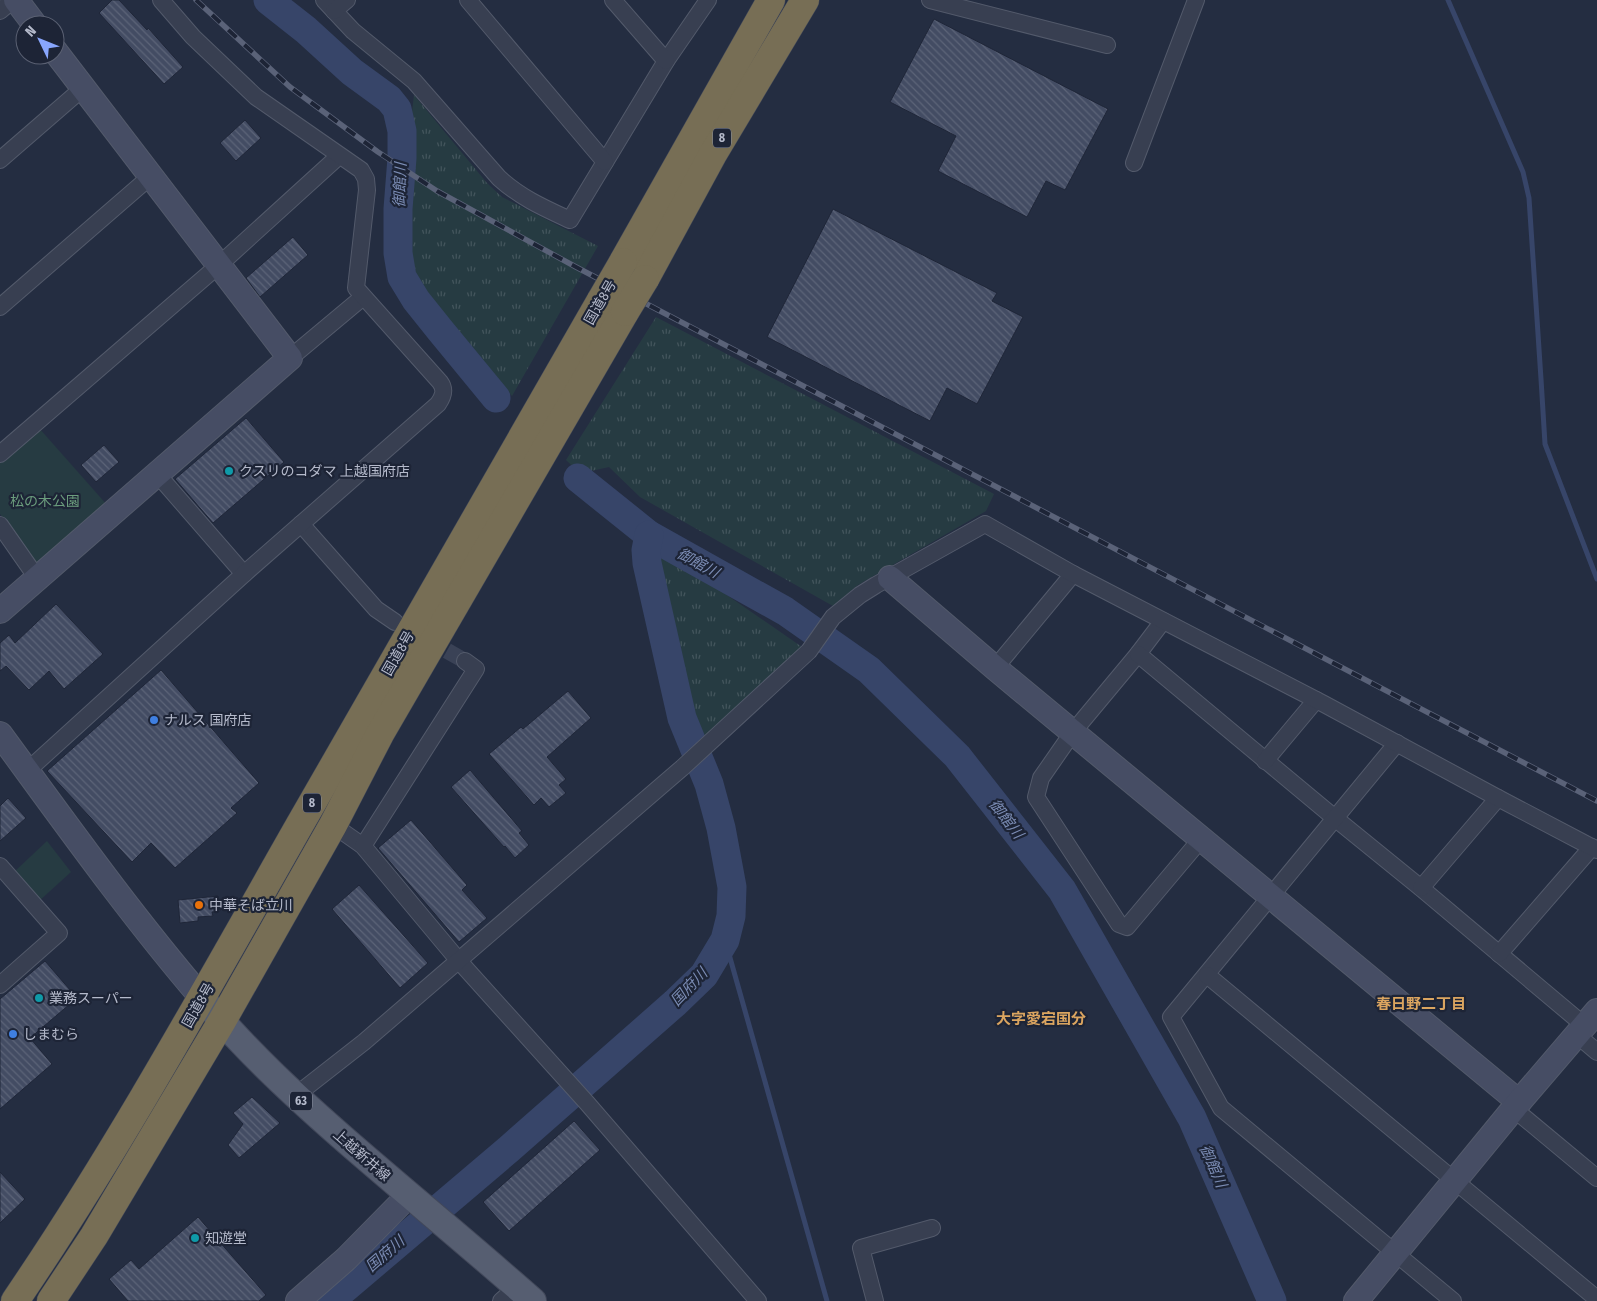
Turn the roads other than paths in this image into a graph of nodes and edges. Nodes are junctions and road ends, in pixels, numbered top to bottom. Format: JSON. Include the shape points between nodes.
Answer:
{"nodes":[{"id":1,"x":14,"y":0,"type":"edge"},
{"id":2,"x":161,"y":0,"type":"edge"},
{"id":3,"x":347,"y":0,"type":"edge"},
{"id":4,"x":468,"y":0,"type":"edge"},
{"id":5,"x":613,"y":0,"type":"edge"},
{"id":6,"x":708,"y":0,"type":"edge"},
{"id":7,"x":771,"y":0,"type":"edge"},
{"id":8,"x":805,"y":0,"type":"edge"},
{"id":9,"x":930,"y":0,"type":"edge"},
{"id":10,"x":1196,"y":0,"type":"edge"},
{"id":11,"x":329,"y":6,"type":"edge"},
{"id":12,"x":0,"y":11,"type":"edge"},
{"id":13,"x":27,"y":15,"type":"edge"},
{"id":14,"x":1107,"y":45,"type":"dead end"},
{"id":15,"x":666,"y":61,"type":"junction"},
{"id":16,"x":65,"y":64,"type":"edge"},
{"id":17,"x":83,"y":88,"type":"junction"},
{"id":18,"x":339,"y":156,"type":"junction"},
{"id":19,"x":0,"y":160,"type":"edge"},
{"id":20,"x":605,"y":162,"type":"junction"},
{"id":21,"x":1134,"y":164,"type":"dead end"},
{"id":22,"x":151,"y":176,"type":"junction"},
{"id":23,"x":219,"y":265,"type":"junction"},
{"id":24,"x":363,"y":297,"type":"junction"},
{"id":25,"x":0,"y":307,"type":"edge"},
{"id":26,"x":290,"y":358,"type":"junction"},
{"id":27,"x":0,"y":454,"type":"edge"},
{"id":28,"x":158,"y":475,"type":"junction"},
{"id":29,"x":301,"y":524,"type":"junction"},
{"id":30,"x":0,"y":525,"type":"edge"},
{"id":31,"x":244,"y":574,"type":"junction"},
{"id":32,"x":1073,"y":574,"type":"junction"},
{"id":33,"x":37,"y":578,"type":"junction"},
{"id":34,"x":890,"y":578,"type":"junction"},
{"id":35,"x":0,"y":611,"type":"edge"},
{"id":36,"x":1163,"y":621,"type":"junction"},
{"id":37,"x":395,"y":622,"type":"dead end"},
{"id":38,"x":1138,"y":654,"type":"junction"},
{"id":39,"x":465,"y":661,"type":"dead end"},
{"id":40,"x":995,"y":668,"type":"junction"},
{"id":41,"x":1316,"y":700,"type":"junction"},
{"id":42,"x":1073,"y":732,"type":"junction"},
{"id":43,"x":0,"y":734,"type":"edge"},
{"id":44,"x":1397,"y":743,"type":"junction"},
{"id":45,"x":1265,"y":761,"type":"junction"},
{"id":46,"x":27,"y":771,"type":"junction"},
{"id":47,"x":1498,"y":798,"type":"junction"},
{"id":48,"x":1336,"y":819,"type":"junction"},
{"id":49,"x":333,"y":825,"type":"junction"},
{"id":50,"x":1201,"y":839,"type":"junction"},
{"id":51,"x":363,"y":846,"type":"junction"},
{"id":52,"x":1594,"y":848,"type":"edge"},
{"id":53,"x":0,"y":866,"type":"edge"},
{"id":54,"x":1421,"y":888,"type":"junction"},
{"id":55,"x":1270,"y":897,"type":"junction"},
{"id":56,"x":1499,"y":954,"type":"junction"},
{"id":57,"x":459,"y":961,"type":"junction"},
{"id":58,"x":1207,"y":975,"type":"junction"},
{"id":59,"x":0,"y":985,"type":"edge"},
{"id":60,"x":202,"y":998,"type":"junction"},
{"id":61,"x":222,"y":1021,"type":"junction"},
{"id":62,"x":1586,"y":1024,"type":"edge"},
{"id":63,"x":1597,"y":1052,"type":"edge"},
{"id":64,"x":295,"y":1096,"type":"junction"},
{"id":65,"x":1517,"y":1106,"type":"junction"},
{"id":66,"x":1597,"y":1178,"type":"edge"},
{"id":67,"x":1455,"y":1181,"type":"junction"},
{"id":68,"x":409,"y":1195,"type":"junction"},
{"id":69,"x":932,"y":1228,"type":"dead end"},
{"id":70,"x":1395,"y":1254,"type":"junction"},
{"id":71,"x":517,"y":1296,"type":"edge"},
{"id":72,"x":1597,"y":1299,"type":"edge"},
{"id":73,"x":15,"y":1301,"type":"edge"},
{"id":74,"x":51,"y":1301,"type":"edge"},
{"id":75,"x":298,"y":1301,"type":"edge"},
{"id":76,"x":758,"y":1301,"type":"edge"},
{"id":77,"x":875,"y":1301,"type":"edge"},
{"id":78,"x":1356,"y":1301,"type":"edge"},
{"id":79,"x":1453,"y":1301,"type":"edge"}],
"edges":[{"from":1,"to":12,"type":"street"},
{"from":1,"to":13,"type":"street"},
{"from":2,"to":18,"type":"street","via":[[193,37],[256,97]]},
{"from":3,"to":11,"type":"street"},
{"from":4,"to":20,"type":"street"},
{"from":5,"to":15,"type":"street"},
{"from":6,"to":15,"type":"street"},
{"from":7,"to":60,"type":"highway","name":"国道8号","number":"8","bridge":true},
{"from":8,"to":49,"type":"highway","name":"国道8号","number":"8","bridge":true,"via":[[380,734]]},
{"from":9,"to":14,"type":"street"},
{"from":10,"to":21,"type":"street"},
{"from":11,"to":20,"type":"street","via":[[353,31],[414,81],[498,178],[530,201],[570,220]]},
{"from":15,"to":20,"type":"street"},
{"from":16,"to":17,"type":"street"},
{"from":17,"to":19,"type":"street"},
{"from":17,"to":22,"type":"street"},
{"from":18,"to":23,"type":"street"},
{"from":18,"to":24,"type":"street","via":[[361,170],[366,178],[356,288]]},
{"from":22,"to":23,"type":"street"},
{"from":22,"to":25,"type":"street"},
{"from":23,"to":26,"type":"street"},
{"from":23,"to":27,"type":"street"},
{"from":24,"to":26,"type":"street"},
{"from":24,"to":29,"type":"street","via":[[440,382],[443,396],[438,404]]},
{"from":26,"to":28,"type":"street"},
{"from":28,"to":31,"type":"street"},
{"from":28,"to":33,"type":"street"},
{"from":29,"to":31,"type":"street"},
{"from":29,"to":37,"type":"street","via":[[376,608]]},
{"from":30,"to":33,"type":"street"},
{"from":31,"to":46,"type":"street"},
{"from":32,"to":34,"type":"street","via":[[985,524]]},
{"from":32,"to":36,"type":"street"},
{"from":32,"to":40,"type":"street"},
{"from":33,"to":35,"type":"street"},
{"from":34,"to":40,"type":"street"},
{"from":34,"to":57,"type":"street","via":[[860,595],[833,617],[809,651],[682,768]]},
{"from":36,"to":38,"type":"street"},
{"from":36,"to":41,"type":"street"},
{"from":38,"to":42,"type":"street"},
{"from":38,"to":45,"type":"street"},
{"from":39,"to":51,"type":"street","via":[[476,669]]},
{"from":40,"to":42,"type":"street"},
{"from":41,"to":44,"type":"street"},
{"from":41,"to":45,"type":"street"},
{"from":42,"to":50,"type":"street"},
{"from":42,"to":50,"type":"street","via":[[1041,778],[1036,797],[1119,924],[1127,927]]},
{"from":43,"to":46,"type":"street"},
{"from":44,"to":47,"type":"street"},
{"from":44,"to":48,"type":"street"},
{"from":45,"to":48,"type":"street"},
{"from":46,"to":60,"type":"street","via":[[106,879]]},
{"from":47,"to":52,"type":"street"},
{"from":47,"to":54,"type":"street"},
{"from":48,"to":54,"type":"street"},
{"from":48,"to":55,"type":"street"},
{"from":49,"to":51,"type":"street"},
{"from":49,"to":61,"type":"highway","name":"国道8号","number":"8"},
{"from":50,"to":55,"type":"street"},
{"from":51,"to":57,"type":"street"},
{"from":52,"to":56,"type":"street"},
{"from":53,"to":59,"type":"street","via":[[59,933]]},
{"from":54,"to":56,"type":"street"},
{"from":55,"to":58,"type":"street"},
{"from":55,"to":65,"type":"street"},
{"from":56,"to":62,"type":"street"},
{"from":57,"to":64,"type":"street"},
{"from":57,"to":76,"type":"street","via":[[560,1072]]},
{"from":58,"to":67,"type":"street"},
{"from":58,"to":70,"type":"street","via":[[1171,1017],[1222,1108]]},
{"from":60,"to":61,"type":"main road","name":"上越新井線","number":"63"},
{"from":60,"to":73,"type":"highway","name":"国道8号","number":"8","via":[[115,1147]]},
{"from":61,"to":64,"type":"main road","name":"上越新井線","number":"63"},
{"from":61,"to":74,"type":"highway","name":"国道8号","number":"8","via":[[94,1236]]},
{"from":62,"to":63,"type":"street"},
{"from":62,"to":65,"type":"street"},
{"from":64,"to":68,"type":"main road","name":"上越新井線","number":"63"},
{"from":65,"to":66,"type":"street"},
{"from":65,"to":67,"type":"street"},
{"from":67,"to":70,"type":"street"},
{"from":67,"to":72,"type":"street"},
{"from":68,"to":71,"type":"main road","name":"上越新井線","number":"63","via":[[464,1241]]},
{"from":68,"to":75,"type":"street","via":[[346,1259]]},
{"from":69,"to":77,"type":"street","via":[[861,1248]]},
{"from":70,"to":78,"type":"street"},
{"from":70,"to":79,"type":"street"}]}
